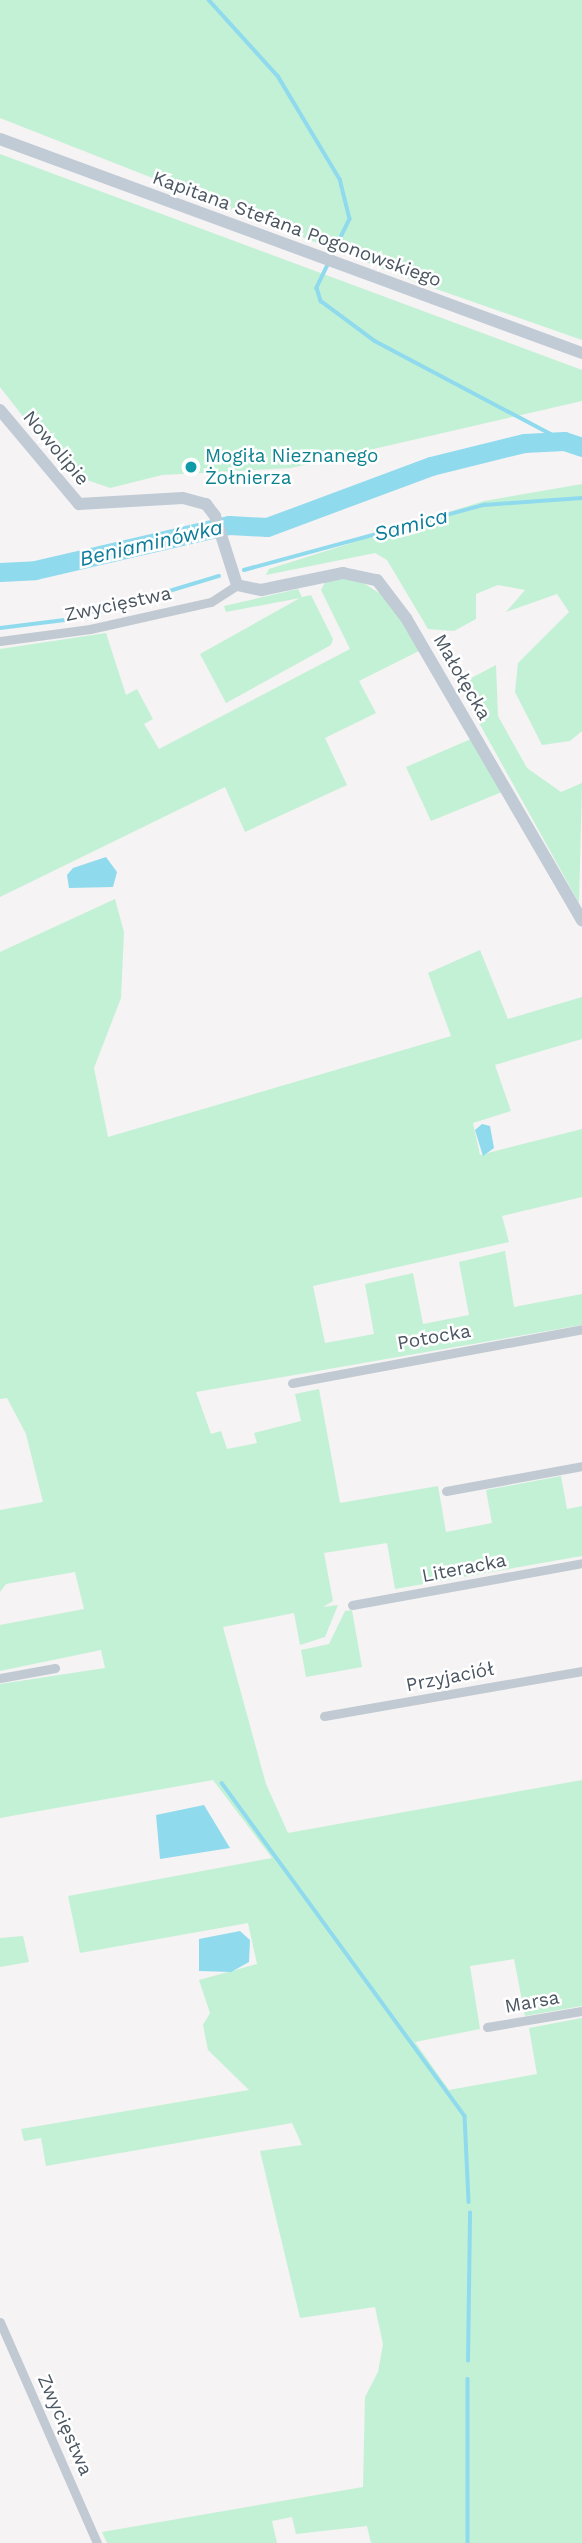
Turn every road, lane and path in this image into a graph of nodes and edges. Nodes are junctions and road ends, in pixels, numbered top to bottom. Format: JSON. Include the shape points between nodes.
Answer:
{"nodes":[{"id":1,"x":0,"y":139,"type":"edge"},
{"id":2,"x":582,"y":353,"type":"edge"},
{"id":3,"x":0,"y":411,"type":"edge"},
{"id":4,"x":237,"y":585,"type":"junction"},
{"id":5,"x":0,"y":641,"type":"edge"},
{"id":6,"x":582,"y":921,"type":"edge"},
{"id":7,"x":582,"y":1329,"type":"edge"},
{"id":8,"x":292,"y":1383,"type":"dead end"},
{"id":9,"x":582,"y":1466,"type":"edge"},
{"id":10,"x":446,"y":1491,"type":"dead end"},
{"id":11,"x":582,"y":1563,"type":"edge"},
{"id":12,"x":352,"y":1605,"type":"dead end"},
{"id":13,"x":55,"y":1668,"type":"dead end"},
{"id":14,"x":582,"y":1671,"type":"edge"},
{"id":15,"x":0,"y":1678,"type":"edge"},
{"id":16,"x":324,"y":1716,"type":"dead end"},
{"id":17,"x":582,"y":2011,"type":"edge"},
{"id":18,"x":488,"y":2027,"type":"dead end"},
{"id":19,"x":0,"y":2322,"type":"edge"},
{"id":20,"x":97,"y":2543,"type":"edge"}],
"edges":[{"from":1,"to":2,"type":"street","name":"Kapitana Stefana Pogonowskiego"},
{"from":3,"to":4,"type":"street","name":"Nowolipie","via":[[79,504],[195,499],[215,516]]},
{"from":4,"to":5,"type":"street","name":"Zwycięstwa","via":[[211,602],[90,629]]},
{"from":4,"to":6,"type":"street","name":"Małołęcka","via":[[261,590],[363,573],[388,591]]},
{"from":7,"to":8,"type":"street","name":"Potocka"},
{"from":9,"to":10,"type":"street"},
{"from":11,"to":12,"type":"street","name":"Literacka"},
{"from":13,"to":15,"type":"street"},
{"from":14,"to":16,"type":"street","name":"Przyjaciół"},
{"from":17,"to":18,"type":"street","name":"Marsa"},
{"from":19,"to":20,"type":"street","name":"Zwycięstwa"}]}
